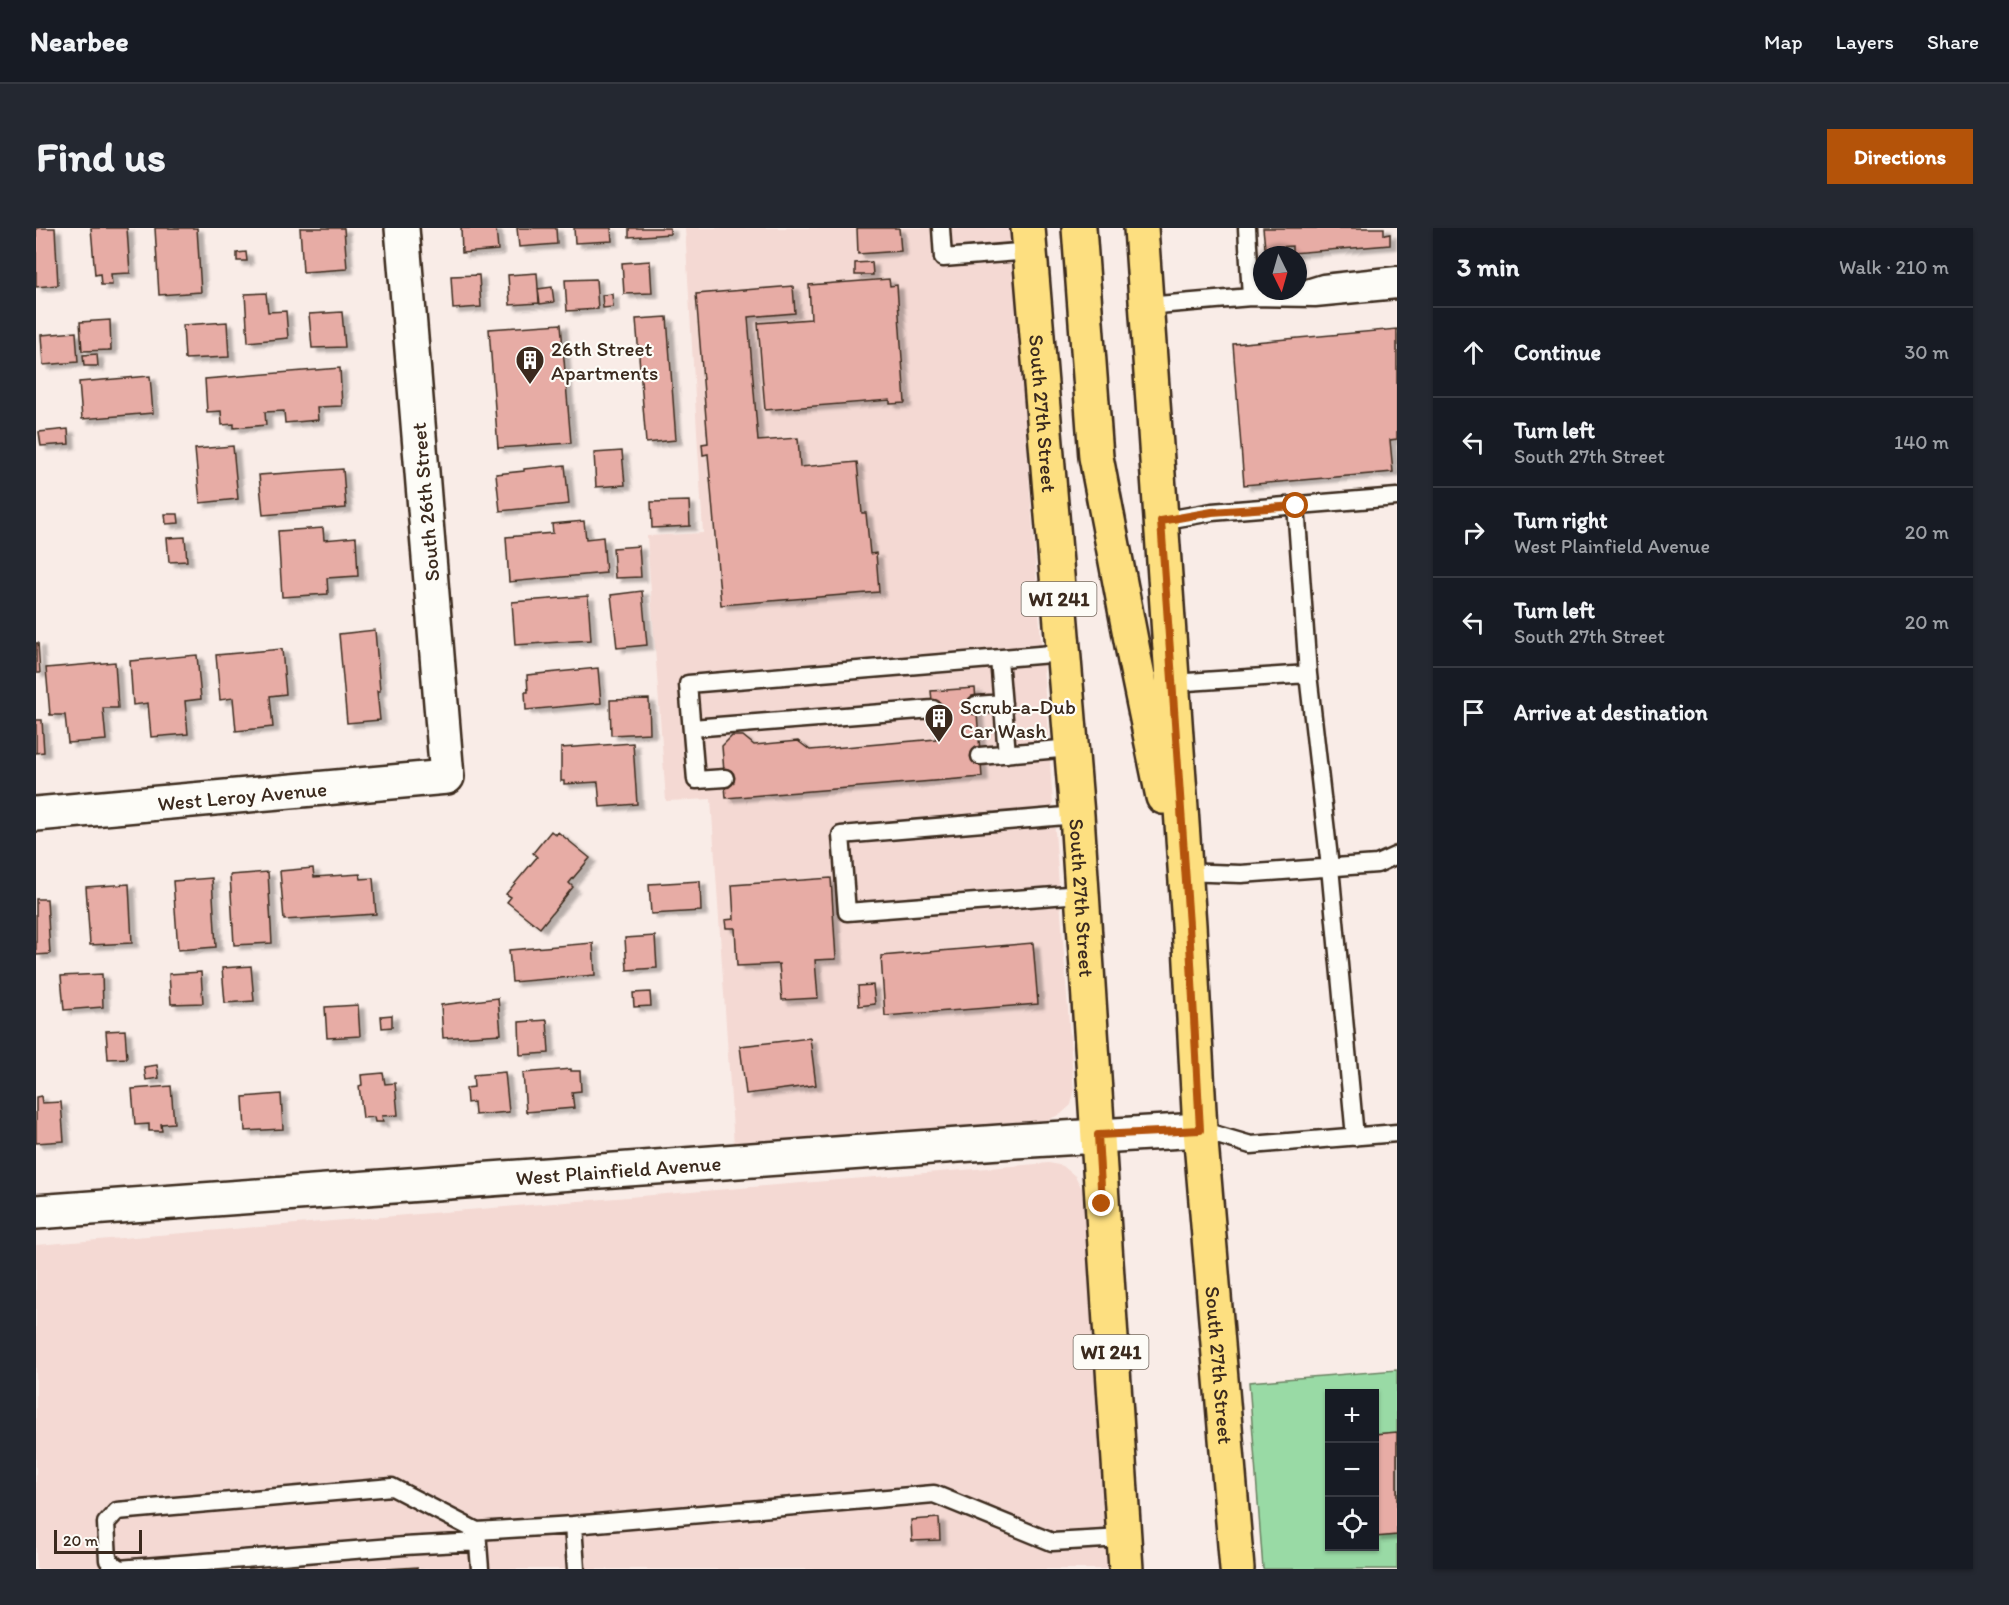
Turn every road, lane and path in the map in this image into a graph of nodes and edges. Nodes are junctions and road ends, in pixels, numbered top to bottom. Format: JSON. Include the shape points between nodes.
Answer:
{"nodes":[{"id":1,"x":402,"y":228,"type":"edge"},
{"id":2,"x":941,"y":228,"type":"edge"},
{"id":3,"x":1079,"y":228,"type":"edge"},
{"id":4,"x":1141,"y":228,"type":"edge"},
{"id":5,"x":1247,"y":228,"type":"edge"},
{"id":6,"x":1029,"y":239,"type":"edge"},
{"id":7,"x":1397,"y":262,"type":"edge"},
{"id":8,"x":1397,"y":276,"type":"edge"},
{"id":9,"x":1367,"y":279,"type":"junction"},
{"id":10,"x":1307,"y":288,"type":"edge"},
{"id":11,"x":1397,"y":290,"type":"edge"},
{"id":12,"x":1251,"y":297,"type":"joint"},
{"id":13,"x":1307,"y":298,"type":"edge"},
{"id":14,"x":1146,"y":306,"type":"junction"},
{"id":15,"x":1397,"y":497,"type":"edge"},
{"id":16,"x":1296,"y":506,"type":"junction"},
{"id":17,"x":1161,"y":521,"type":"junction"},
{"id":18,"x":1063,"y":653,"type":"junction"},
{"id":19,"x":999,"y":659,"type":"junction"},
{"id":20,"x":1308,"y":674,"type":"junction"},
{"id":21,"x":1172,"y":683,"type":"junction"},
{"id":22,"x":1003,"y":703,"type":"junction"},
{"id":23,"x":976,"y":705,"type":"dead end"},
{"id":24,"x":933,"y":709,"type":"dead end"},
{"id":25,"x":692,"y":728,"type":"junction"},
{"id":26,"x":1071,"y":748,"type":"junction"},
{"id":27,"x":1007,"y":754,"type":"junction"},
{"id":28,"x":980,"y":756,"type":"dead end"},
{"id":29,"x":447,"y":777,"type":"joint"},
{"id":30,"x":725,"y":778,"type":"dead end"},
{"id":31,"x":36,"y":814,"type":"edge"},
{"id":32,"x":1077,"y":815,"type":"junction"},
{"id":33,"x":1397,"y":855,"type":"edge"},
{"id":34,"x":1330,"y":867,"type":"junction"},
{"id":35,"x":1182,"y":872,"type":"junction"},
{"id":36,"x":1082,"y":894,"type":"junction"},
{"id":37,"x":1200,"y":1130,"type":"junction"},
{"id":38,"x":1397,"y":1133,"type":"edge"},
{"id":39,"x":1098,"y":1135,"type":"junction"},
{"id":40,"x":1355,"y":1137,"type":"junction"},
{"id":41,"x":36,"y":1212,"type":"edge"},
{"id":42,"x":573,"y":1525,"type":"junction"},
{"id":43,"x":478,"y":1537,"type":"junction"},
{"id":44,"x":1124,"y":1554,"type":"edge"},
{"id":45,"x":480,"y":1569,"type":"edge"},
{"id":46,"x":576,"y":1569,"type":"edge"},
{"id":47,"x":1237,"y":1569,"type":"edge"}],
"edges":[{"from":1,"to":29,"type":"street","name":"South 26th Street"},
{"from":2,"to":6,"type":"lane","via":[[943,258]]},
{"from":3,"to":35,"type":"main road","via":[[1096,457],[1135,661]]},
{"from":4,"to":14,"type":"main road"},
{"from":5,"to":12,"type":"lane"},
{"from":6,"to":18,"type":"main road","name":"South 27th Street","number":"WI 241"},
{"from":7,"to":9,"type":"lane"},
{"from":8,"to":9,"type":"lane"},
{"from":9,"to":10,"type":"lane"},
{"from":11,"to":13,"type":"lane"},
{"from":12,"to":14,"type":"lane"},
{"from":14,"to":17,"type":"main road"},
{"from":15,"to":16,"type":"lane"},
{"from":16,"to":17,"type":"lane","via":[[1212,512]]},
{"from":16,"to":20,"type":"lane"},
{"from":17,"to":21,"type":"main road"},
{"from":18,"to":19,"type":"lane"},
{"from":18,"to":26,"type":"main road","name":"South 27th Street","number":"WI 241"},
{"from":19,"to":22,"type":"lane"},
{"from":19,"to":25,"type":"lane","via":[[688,684]]},
{"from":20,"to":21,"type":"lane"},
{"from":20,"to":34,"type":"lane"},
{"from":21,"to":35,"type":"main road"},
{"from":22,"to":23,"type":"lane"},
{"from":22,"to":27,"type":"lane"},
{"from":24,"to":25,"type":"lane"},
{"from":25,"to":30,"type":"lane","via":[[696,780]]},
{"from":26,"to":27,"type":"lane"},
{"from":26,"to":32,"type":"main road","name":"South 27th Street","number":"WI 241"},
{"from":27,"to":28,"type":"lane"},
{"from":29,"to":31,"type":"street","name":"West Leroy Avenue"},
{"from":32,"to":36,"type":"main road","name":"South 27th Street","number":"WI 241"},
{"from":32,"to":36,"type":"lane","via":[[841,835],[848,912]]},
{"from":33,"to":34,"type":"lane","via":[[1377,864]]},
{"from":34,"to":35,"type":"lane","via":[[1241,874]]},
{"from":34,"to":40,"type":"lane"},
{"from":35,"to":37,"type":"main road","name":"South 27th Street","via":[[1189,925]]},
{"from":36,"to":39,"type":"main road","name":"South 27th Street","number":"WI 241"},
{"from":37,"to":39,"type":"street","name":"West Plainfield Avenue"},
{"from":37,"to":40,"type":"lane","via":[[1251,1145]]},
{"from":37,"to":47,"type":"main road","name":"South 27th Street"},
{"from":38,"to":40,"type":"lane"},
{"from":39,"to":41,"type":"street","name":"West Plainfield Avenue"},
{"from":39,"to":44,"type":"main road","name":"South 27th Street","number":"WI 241"},
{"from":42,"to":43,"type":"lane"},
{"from":42,"to":44,"type":"lane","via":[[934,1494],[1052,1542]]},
{"from":42,"to":46,"type":"lane"},
{"from":43,"to":43,"type":"lane","via":[[392,1487],[117,1511],[106,1523],[108,1560],[119,1569]]},
{"from":43,"to":45,"type":"lane"}]}
